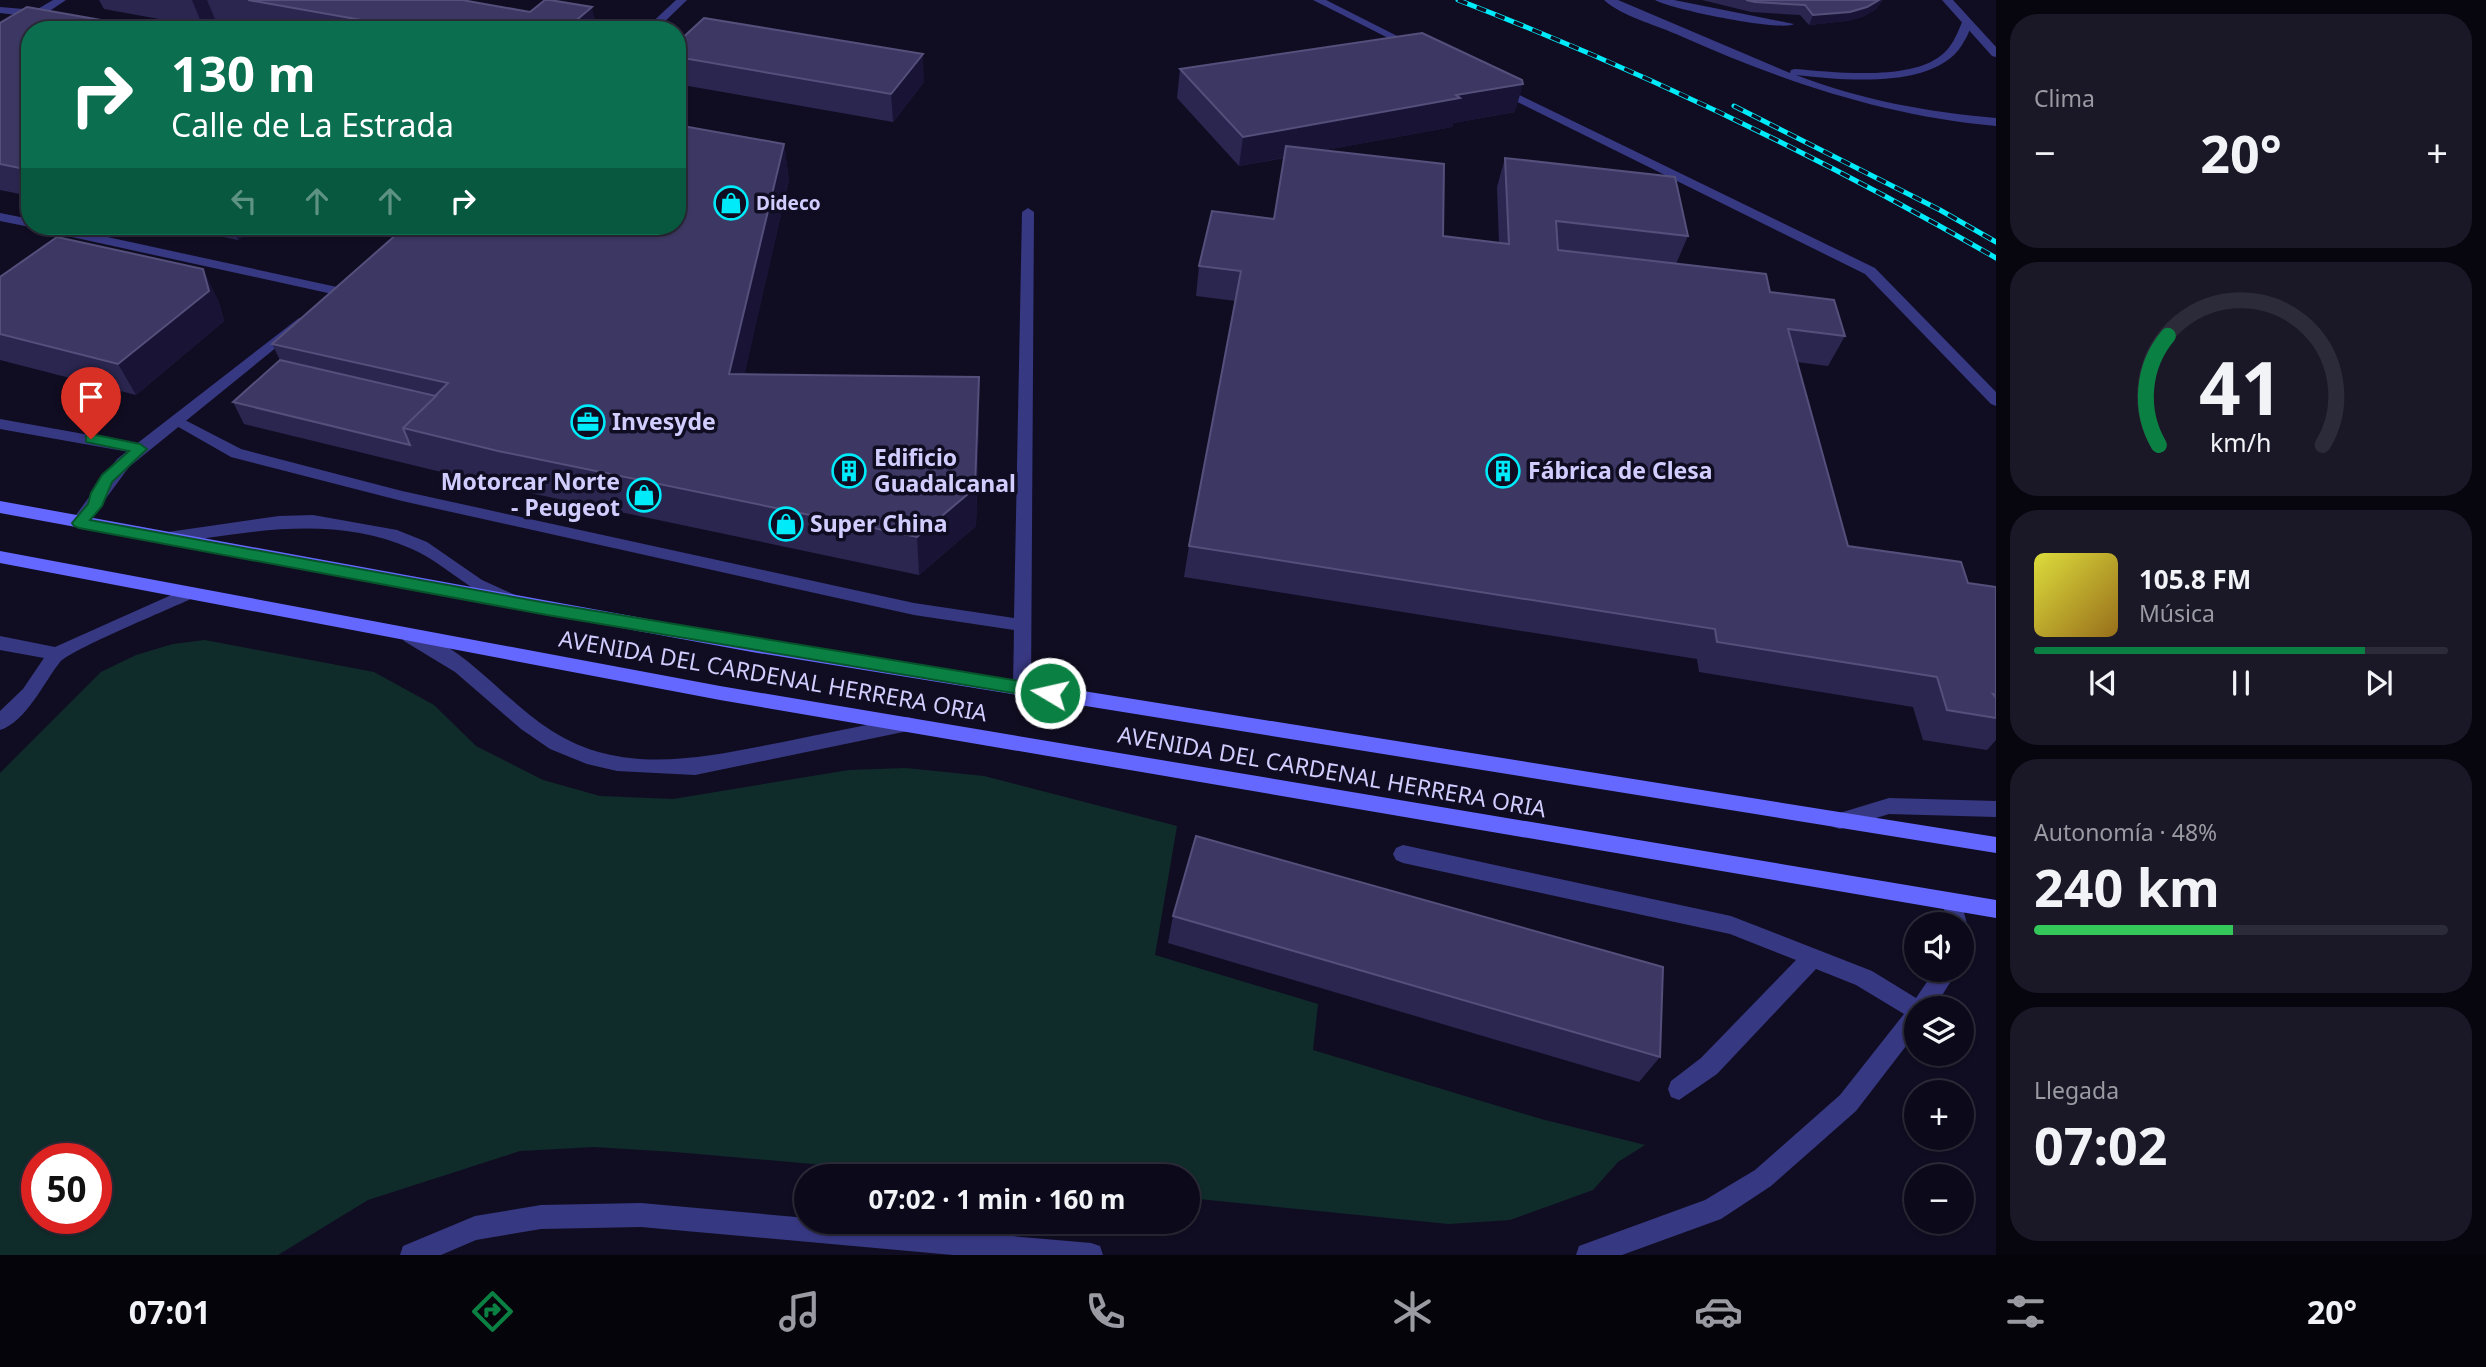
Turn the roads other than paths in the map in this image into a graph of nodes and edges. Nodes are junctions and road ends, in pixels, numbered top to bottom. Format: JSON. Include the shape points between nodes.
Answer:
{"nodes":[{"id":1,"x":61,"y":0,"type":"edge"},
{"id":2,"x":682,"y":0,"type":"edge"},
{"id":3,"x":1318,"y":0,"type":"edge"},
{"id":4,"x":1609,"y":0,"type":"edge"},
{"id":5,"x":1640,"y":0,"type":"edge"},
{"id":6,"x":1660,"y":0,"type":"edge"},
{"id":7,"x":1947,"y":0,"type":"edge"},
{"id":8,"x":0,"y":9,"type":"edge"},
{"id":9,"x":1630,"y":10,"type":"junction"},
{"id":10,"x":38,"y":13,"type":"junction"},
{"id":11,"x":60,"y":16,"type":"edge"},
{"id":12,"x":559,"y":20,"type":"edge"},
{"id":13,"x":24,"y":21,"type":"edge"},
{"id":14,"x":564,"y":21,"type":"edge"},
{"id":15,"x":659,"y":21,"type":"edge"},
{"id":16,"x":1967,"y":22,"type":"junction"},
{"id":17,"x":21,"y":23,"type":"edge"},
{"id":18,"x":1789,"y":24,"type":"dead end"},
{"id":19,"x":0,"y":35,"type":"edge"},
{"id":20,"x":1996,"y":54,"type":"edge"},
{"id":21,"x":1431,"y":55,"type":"edge"},
{"id":22,"x":1778,"y":71,"type":"junction"},
{"id":23,"x":1481,"y":80,"type":"edge"},
{"id":24,"x":1996,"y":122,"type":"edge"},
{"id":25,"x":1028,"y":212,"type":"dead end"},
{"id":26,"x":0,"y":217,"type":"edge"},
{"id":27,"x":21,"y":221,"type":"edge"},
{"id":28,"x":85,"y":235,"type":"edge"},
{"id":29,"x":1996,"y":401,"type":"edge"},
{"id":30,"x":176,"y":421,"type":"junction"},
{"id":31,"x":0,"y":424,"type":"edge"},
{"id":32,"x":140,"y":449,"type":"junction"},
{"id":33,"x":0,"y":507,"type":"edge"},
{"id":34,"x":79,"y":523,"type":"junction"},
{"id":35,"x":163,"y":538,"type":"junction"},
{"id":36,"x":0,"y":557,"type":"edge"},
{"id":37,"x":187,"y":594,"type":"junction"},
{"id":38,"x":522,"y":605,"type":"junction"},
{"id":39,"x":1021,"y":625,"type":"junction"},
{"id":40,"x":410,"y":636,"type":"junction"},
{"id":41,"x":0,"y":643,"type":"edge"},
{"id":42,"x":56,"y":654,"type":"junction"},
{"id":43,"x":1022,"y":688,"type":"junction"},
{"id":44,"x":0,"y":723,"type":"edge"},
{"id":45,"x":908,"y":724,"type":"junction"},
{"id":46,"x":1996,"y":809,"type":"edge"},
{"id":47,"x":1840,"y":821,"type":"junction"},
{"id":48,"x":1996,"y":845,"type":"edge"},
{"id":49,"x":1403,"y":854,"type":"dead end"},
{"id":50,"x":1952,"y":903,"type":"junction"},
{"id":51,"x":1996,"y":909,"type":"edge"},
{"id":52,"x":1954,"y":912,"type":"edge"},
{"id":53,"x":1814,"y":956,"type":"junction"},
{"id":54,"x":1904,"y":1001,"type":"edge"},
{"id":55,"x":1904,"y":1032,"type":"edge"},
{"id":56,"x":1679,"y":1089,"type":"dead end"},
{"id":57,"x":412,"y":1255,"type":"edge"},
{"id":58,"x":1091,"y":1255,"type":"edge"},
{"id":59,"x":1588,"y":1255,"type":"edge"}],
"edges":[{"from":1,"to":10,"type":"street"},
{"from":2,"to":15,"type":"street"},
{"from":3,"to":21,"type":"street"},
{"from":4,"to":9,"type":"street"},
{"from":5,"to":9,"type":"street"},
{"from":6,"to":18,"type":"street","via":[[1753,21]]},
{"from":7,"to":16,"type":"street"},
{"from":8,"to":10,"type":"street"},
{"from":9,"to":22,"type":"street"},
{"from":10,"to":11,"type":"street"},
{"from":10,"to":13,"type":"street"},
{"from":12,"to":14,"type":"street"},
{"from":16,"to":20,"type":"street"},
{"from":16,"to":22,"type":"street","via":[[1960,39],[1941,61],[1898,73]]},
{"from":17,"to":19,"type":"street"},
{"from":22,"to":24,"type":"street","via":[[1878,102]]},
{"from":23,"to":29,"type":"street","via":[[1870,271]]},
{"from":25,"to":39,"type":"street"},
{"from":26,"to":27,"type":"street"},
{"from":28,"to":30,"type":"street","via":[[342,287]]},
{"from":30,"to":32,"type":"street"},
{"from":30,"to":39,"type":"street","via":[[236,453],[402,496],[914,609]]},
{"from":31,"to":32,"type":"street"},
{"from":32,"to":34,"type":"street","via":[[107,479],[94,506]]},
{"from":33,"to":34,"type":"main road","name":"AVENIDA DEL CARDENAL HERRERA ORIA"},
{"from":34,"to":35,"type":"main road","name":"AVENIDA DEL CARDENAL HERRERA ORIA"},
{"from":35,"to":38,"type":"main road","name":"AVENIDA DEL CARDENAL HERRERA ORIA"},
{"from":35,"to":38,"type":"street","via":[[313,521],[391,534],[421,546],[476,584]]},
{"from":36,"to":37,"type":"main road","name":"AVENIDA DEL CARDENAL HERRERA ORIA"},
{"from":37,"to":40,"type":"main road","name":"AVENIDA DEL CARDENAL HERRERA ORIA"},
{"from":37,"to":42,"type":"street"},
{"from":38,"to":43,"type":"main road","name":"AVENIDA DEL CARDENAL HERRERA ORIA"},
{"from":39,"to":43,"type":"street"},
{"from":40,"to":45,"type":"main road","name":"AVENIDA DEL CARDENAL HERRERA ORIA"},
{"from":40,"to":45,"type":"street","via":[[461,667],[528,726],[572,751],[613,763],[695,767]]},
{"from":41,"to":42,"type":"street"},
{"from":42,"to":44,"type":"street","via":[[29,694]]},
{"from":43,"to":47,"type":"main road","name":"AVENIDA DEL CARDENAL HERRERA ORIA"},
{"from":45,"to":50,"type":"main road","name":"AVENIDA DEL CARDENAL HERRERA ORIA"},
{"from":46,"to":47,"type":"street","via":[[1889,806]]},
{"from":47,"to":48,"type":"main road","name":"AVENIDA DEL CARDENAL HERRERA ORIA"},
{"from":49,"to":53,"type":"street","via":[[1731,925]]},
{"from":50,"to":51,"type":"main road","name":"AVENIDA DEL CARDENAL HERRERA ORIA"},
{"from":50,"to":52,"type":"street"},
{"from":53,"to":54,"type":"street","via":[[1882,986]]},
{"from":53,"to":56,"type":"street","via":[[1709,1066]]},
{"from":55,"to":59,"type":"street","via":[[1849,1103],[1763,1178],[1712,1210]]},
{"from":57,"to":58,"type":"street","via":[[475,1228],[541,1217],[641,1215]]}]}
